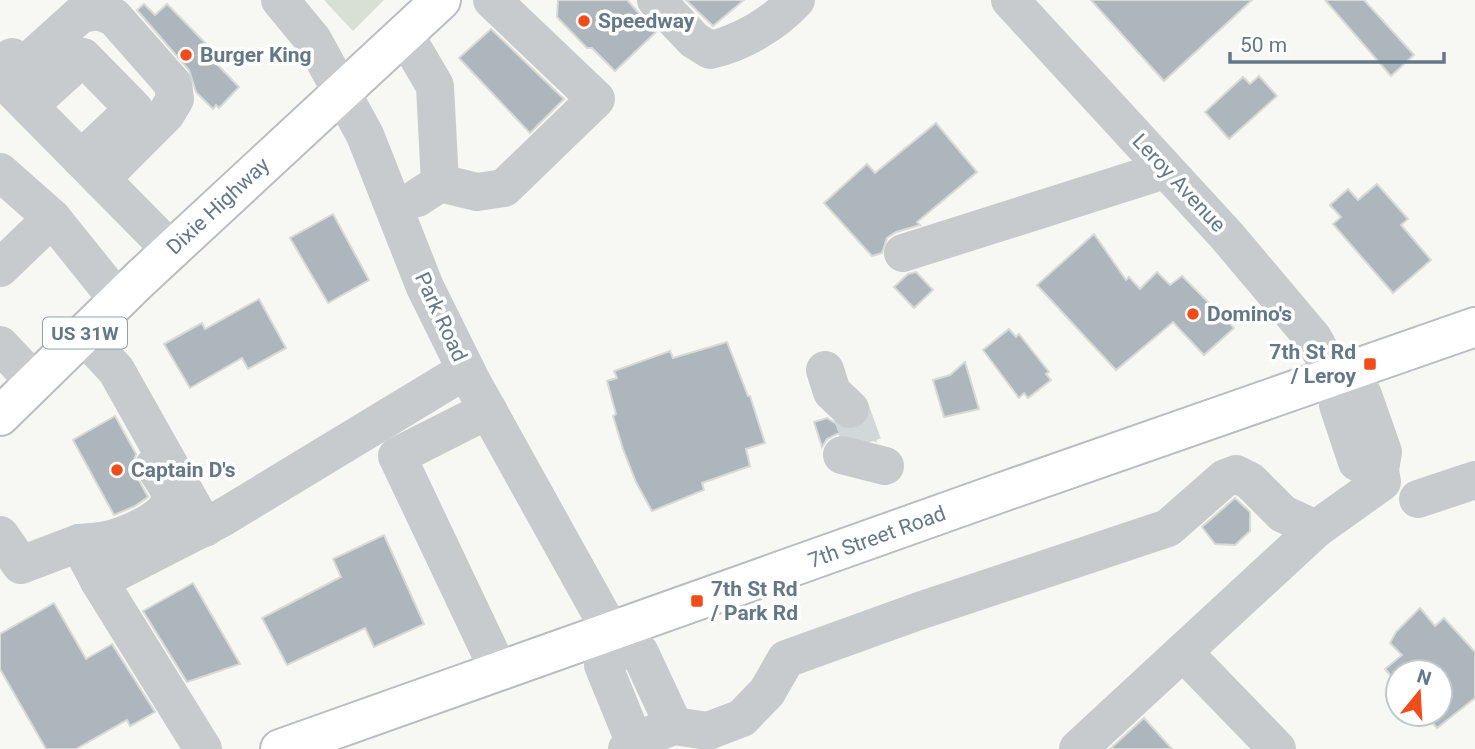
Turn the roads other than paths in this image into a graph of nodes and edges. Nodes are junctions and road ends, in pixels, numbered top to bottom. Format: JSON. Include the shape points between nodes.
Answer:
{"nodes":[{"id":1,"x":66,"y":0,"type":"edge"},
{"id":2,"x":280,"y":0,"type":"edge"},
{"id":3,"x":441,"y":0,"type":"edge"},
{"id":4,"x":492,"y":0,"type":"edge"},
{"id":5,"x":656,"y":0,"type":"edge"},
{"id":6,"x":796,"y":0,"type":"edge"},
{"id":7,"x":1010,"y":0,"type":"edge"},
{"id":8,"x":405,"y":35,"type":"junction"},
{"id":9,"x":19,"y":92,"type":"junction"},
{"id":10,"x":341,"y":94,"type":"junction"},
{"id":11,"x":91,"y":169,"type":"junction"},
{"id":12,"x":1165,"y":170,"type":"junction"},
{"id":13,"x":0,"y":172,"type":"edge"},
{"id":14,"x":440,"y":183,"type":"junction"},
{"id":15,"x":396,"y":213,"type":"junction"},
{"id":16,"x":52,"y":218,"type":"junction"},
{"id":17,"x":171,"y":250,"type":"junction"},
{"id":18,"x":903,"y":254,"type":"dead end"},
{"id":19,"x":0,"y":268,"type":"edge"},
{"id":20,"x":118,"y":300,"type":"junction"},
{"id":21,"x":1475,"y":327,"type":"edge"},
{"id":22,"x":83,"y":335,"type":"junction"},
{"id":23,"x":0,"y":345,"type":"edge"},
{"id":24,"x":466,"y":370,"type":"junction"},
{"id":25,"x":35,"y":382,"type":"junction"},
{"id":26,"x":1340,"y":384,"type":"junction"},
{"id":27,"x":136,"y":404,"type":"junction"},
{"id":28,"x":488,"y":410,"type":"junction"},
{"id":29,"x":0,"y":416,"type":"edge"},
{"id":30,"x":1475,"y":480,"type":"edge"},
{"id":31,"x":1418,"y":499,"type":"dead end"},
{"id":32,"x":205,"y":528,"type":"junction"},
{"id":33,"x":1316,"y":529,"type":"junction"},
{"id":34,"x":0,"y":535,"type":"edge"},
{"id":35,"x":79,"y":543,"type":"junction"},
{"id":36,"x":99,"y":581,"type":"junction"},
{"id":37,"x":615,"y":640,"type":"junction"},
{"id":38,"x":1183,"y":652,"type":"junction"},
{"id":39,"x":499,"y":671,"type":"junction"},
{"id":40,"x":674,"y":726,"type":"junction"},
{"id":41,"x":630,"y":745,"type":"edge"},
{"id":42,"x":204,"y":749,"type":"edge"},
{"id":43,"x":280,"y":749,"type":"edge"},
{"id":44,"x":1078,"y":749,"type":"edge"},
{"id":45,"x":1277,"y":749,"type":"edge"}],
"edges":[{"from":1,"to":9,"type":"street","via":[[17,49],[5,69]]},
{"from":2,"to":10,"type":"street","name":"Park Road","via":[[313,40]]},
{"from":3,"to":8,"type":"main road","name":"Dixie Highway","number":"US 31W"},
{"from":4,"to":14,"type":"street","via":[[596,99],[504,188],[477,192]]},
{"from":5,"to":6,"type":"street","via":[[694,40],[710,50],[751,34]]},
{"from":7,"to":12,"type":"street","name":"Leroy Avenue"},
{"from":8,"to":10,"type":"main road","name":"Dixie Highway","number":"US 31W"},
{"from":8,"to":14,"type":"street","via":[[435,86]]},
{"from":9,"to":11,"type":"street"},
{"from":9,"to":11,"type":"street","via":[[83,57],[134,109]]},
{"from":9,"to":11,"type":"street","via":[[81,14],[98,11],[114,17],[173,84],[175,99],[166,114]]},
{"from":10,"to":15,"type":"street","name":"Park Road","via":[[365,135]]},
{"from":10,"to":17,"type":"main road","name":"Dixie Highway","number":"US 31W"},
{"from":11,"to":17,"type":"street"},
{"from":12,"to":18,"type":"street"},
{"from":12,"to":26,"type":"street","name":"Leroy Avenue","via":[[1313,338]]},
{"from":13,"to":16,"type":"street"},
{"from":14,"to":15,"type":"street"},
{"from":15,"to":24,"type":"street","name":"Park Road"},
{"from":16,"to":19,"type":"street"},
{"from":16,"to":20,"type":"street"},
{"from":17,"to":20,"type":"main road","name":"Dixie Highway","number":"US 31W"},
{"from":20,"to":22,"type":"main road","name":"Dixie Highway","number":"US 31W"},
{"from":21,"to":26,"type":"main road","name":"7th Street Road"},
{"from":22,"to":25,"type":"main road","name":"Dixie Highway","number":"US 31W"},
{"from":22,"to":27,"type":"street","via":[[116,370]]},
{"from":23,"to":25,"type":"street"},
{"from":24,"to":28,"type":"street","name":"Park Road"},
{"from":24,"to":32,"type":"street"},
{"from":25,"to":29,"type":"main road","name":"Dixie Highway","number":"US 31W"},
{"from":26,"to":33,"type":"street","via":[[1338,405],[1357,462],[1380,470],[1382,482]]},
{"from":26,"to":37,"type":"main road","name":"7th Street Road","via":[[994,495]]},
{"from":27,"to":32,"type":"street"},
{"from":27,"to":35,"type":"street","via":[[138,438],[170,494],[170,504],[139,528],[107,540]]},
{"from":28,"to":37,"type":"street","name":"Park Road"},
{"from":28,"to":39,"type":"street","via":[[397,456]]},
{"from":30,"to":31,"type":"street"},
{"from":32,"to":36,"type":"street"},
{"from":33,"to":38,"type":"street"},
{"from":33,"to":40,"type":"street","via":[[1283,514],[1250,481],[1236,474],[1225,478],[1168,528],[786,659],[767,692],[741,718],[708,731]]},
{"from":34,"to":35,"type":"street","via":[[21,565]]},
{"from":35,"to":36,"type":"street"},
{"from":36,"to":42,"type":"street"},
{"from":37,"to":39,"type":"main road","name":"7th Street Road"},
{"from":37,"to":40,"type":"street","via":[[640,653]]},
{"from":37,"to":41,"type":"street","via":[[603,665]]},
{"from":38,"to":44,"type":"street"},
{"from":38,"to":45,"type":"street"},
{"from":39,"to":43,"type":"main road","name":"7th Street Road"},
{"from":40,"to":41,"type":"street"}]}
